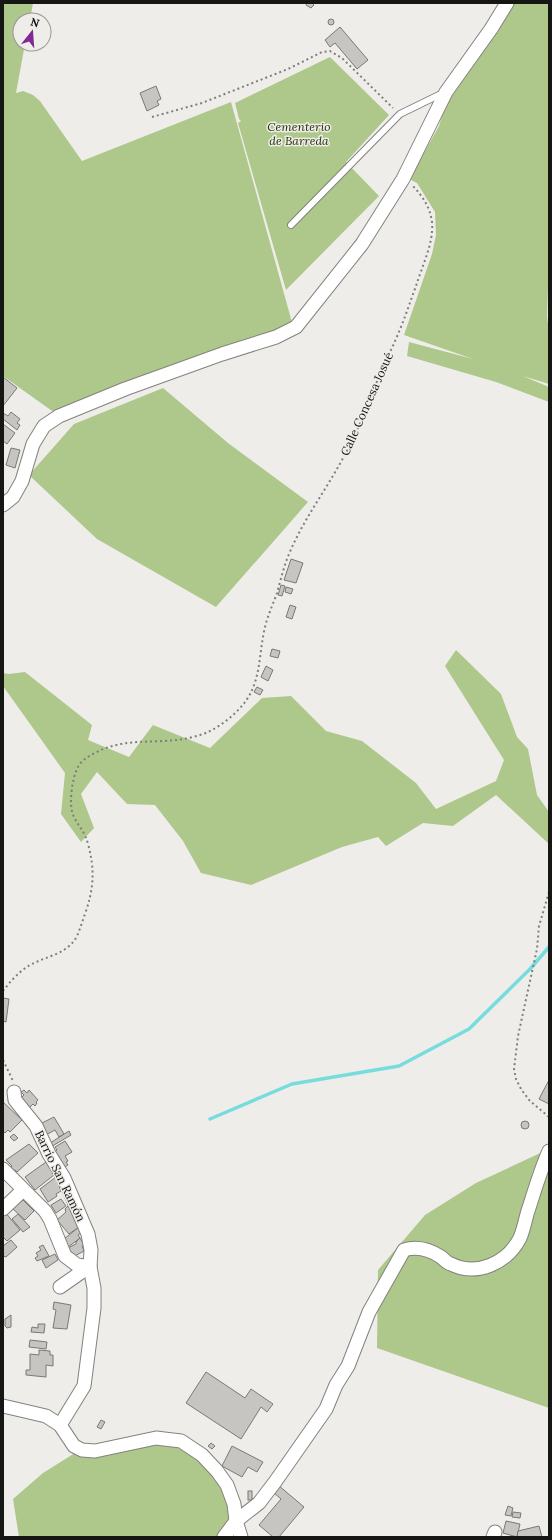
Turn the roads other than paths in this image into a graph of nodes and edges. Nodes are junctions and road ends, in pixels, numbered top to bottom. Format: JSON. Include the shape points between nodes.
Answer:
{"nodes":[{"id":1,"x":507,"y":3,"type":"edge"},
{"id":2,"x":446,"y":92,"type":"junction"},
{"id":3,"x":291,"y":225,"type":"dead end"},
{"id":4,"x":3,"y":505,"type":"edge"},
{"id":5,"x":14,"y":1092,"type":"road end"},
{"id":6,"x":549,"y":1151,"type":"edge"},
{"id":7,"x":3,"y":1169,"type":"edge"},
{"id":8,"x":24,"y":1190,"type":"junction"},
{"id":9,"x":3,"y":1209,"type":"edge"},
{"id":10,"x":87,"y":1266,"type":"junction"},
{"id":11,"x":60,"y":1287,"type":"dead end"},
{"id":12,"x":3,"y":1406,"type":"edge"},
{"id":13,"x":60,"y":1425,"type":"junction"},
{"id":14,"x":236,"y":1521,"type":"junction"},
{"id":15,"x":224,"y":1537,"type":"edge"},
{"id":16,"x":241,"y":1537,"type":"edge"}],
"edges":[{"from":1,"to":2,"type":"street"},
{"from":2,"to":3,"type":"lane","via":[[400,114]]},
{"from":2,"to":4,"type":"street","via":[[402,179],[362,244],[296,327],[276,337],[214,356],[59,416],[44,426],[33,444],[22,481],[13,497]]},
{"from":5,"to":10,"type":"street","name":"Barrio San Ramón","via":[[15,1100],[36,1126],[64,1178],[88,1234],[92,1250]]},
{"from":6,"to":14,"type":"street","via":[[520,1238],[509,1254],[495,1264],[467,1270],[450,1264],[424,1248],[412,1247],[404,1250],[368,1312],[348,1366],[336,1385],[326,1409],[259,1503]]},
{"from":7,"to":8,"type":"street"},
{"from":8,"to":9,"type":"street"},
{"from":8,"to":10,"type":"street","via":[[50,1219],[65,1256],[77,1265]]},
{"from":10,"to":11,"type":"street"},
{"from":10,"to":13,"type":"street","name":"Barrio San Ramón","via":[[94,1288],[94,1308],[84,1386]]},
{"from":12,"to":13,"type":"street","via":[[46,1416]]},
{"from":13,"to":14,"type":"street","via":[[74,1446],[82,1450],[95,1451],[156,1438],[181,1441],[202,1455],[224,1480],[234,1504]]},
{"from":14,"to":15,"type":"street"},
{"from":14,"to":16,"type":"street"}]}
